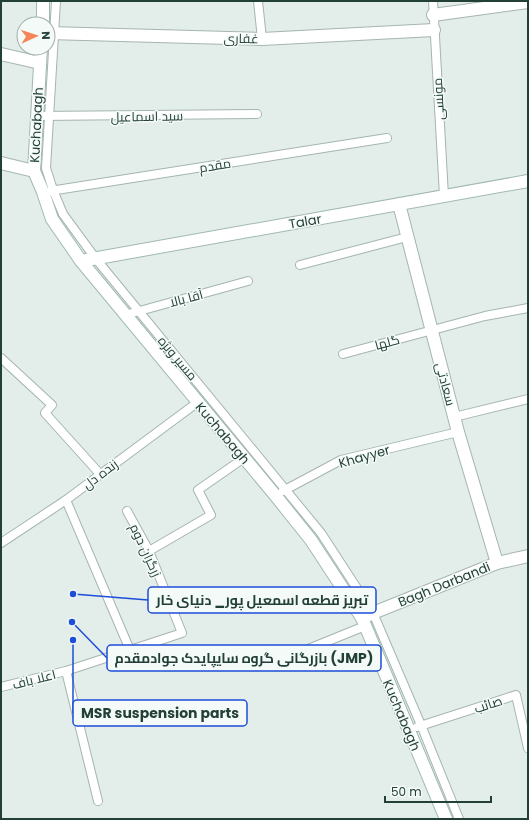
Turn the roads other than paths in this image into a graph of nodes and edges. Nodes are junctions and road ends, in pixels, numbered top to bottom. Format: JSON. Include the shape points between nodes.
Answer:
{"nodes":[{"id":1,"x":43,"y":1,"type":"edge"},
{"id":2,"x":56,"y":1,"type":"edge"},
{"id":3,"x":258,"y":1,"type":"edge"},
{"id":4,"x":432,"y":1,"type":"edge"},
{"id":5,"x":528,"y":2,"type":"edge"},
{"id":6,"x":433,"y":15,"type":"junction"},
{"id":7,"x":43,"y":16,"type":"edge"},
{"id":8,"x":54,"y":16,"type":"edge"},
{"id":9,"x":434,"y":30,"type":"junction"},
{"id":10,"x":56,"y":33,"type":"edge"},
{"id":11,"x":262,"y":39,"type":"junction"},
{"id":12,"x":1,"y":54,"type":"edge"},
{"id":13,"x":40,"y":56,"type":"edge"},
{"id":14,"x":51,"y":56,"type":"edge"},
{"id":15,"x":40,"y":63,"type":"junction"},
{"id":16,"x":257,"y":114,"type":"dead end"},
{"id":17,"x":37,"y":116,"type":"junction"},
{"id":18,"x":49,"y":117,"type":"junction"},
{"id":19,"x":387,"y":138,"type":"dead end"},
{"id":20,"x":1,"y":163,"type":"edge"},
{"id":21,"x":34,"y":171,"type":"junction"},
{"id":22,"x":528,"y":181,"type":"edge"},
{"id":23,"x":48,"y":191,"type":"junction"},
{"id":24,"x":444,"y":196,"type":"junction"},
{"id":25,"x":399,"y":204,"type":"junction"},
{"id":26,"x":407,"y":237,"type":"junction"},
{"id":27,"x":96,"y":259,"type":"junction"},
{"id":28,"x":81,"y":261,"type":"junction"},
{"id":29,"x":300,"y":265,"type":"dead end"},
{"id":30,"x":248,"y":281,"type":"dead end"},
{"id":31,"x":528,"y":308,"type":"edge"},
{"id":32,"x":139,"y":311,"type":"junction"},
{"id":33,"x":125,"y":315,"type":"junction"},
{"id":34,"x":432,"y":331,"type":"junction"},
{"id":35,"x":343,"y":354,"type":"dead end"},
{"id":36,"x":1,"y":358,"type":"edge"},
{"id":37,"x":528,"y":399,"type":"edge"},
{"id":38,"x":198,"y":402,"type":"junction"},
{"id":39,"x":454,"y":417,"type":"junction"},
{"id":40,"x":458,"y":432,"type":"junction"},
{"id":41,"x":244,"y":458,"type":"junction"},
{"id":42,"x":100,"y":474,"type":"junction"},
{"id":43,"x":286,"y":489,"type":"junction"},
{"id":44,"x":275,"y":495,"type":"junction"},
{"id":45,"x":66,"y":500,"type":"junction"},
{"id":46,"x":127,"y":511,"type":"dead end"},
{"id":47,"x":1,"y":543,"type":"edge"},
{"id":48,"x":149,"y":551,"type":"junction"},
{"id":49,"x":528,"y":556,"type":"edge"},
{"id":50,"x":497,"y":563,"type":"junction"},
{"id":51,"x":373,"y":612,"type":"junction"},
{"id":52,"x":363,"y":622,"type":"junction"},
{"id":53,"x":182,"y":634,"type":"joint"},
{"id":54,"x":130,"y":650,"type":"junction"},
{"id":55,"x":291,"y":656,"type":"dead end"},
{"id":56,"x":66,"y":670,"type":"junction"},
{"id":57,"x":1,"y":687,"type":"edge"},
{"id":58,"x":421,"y":725,"type":"junction"},
{"id":59,"x":408,"y":730,"type":"junction"},
{"id":60,"x":528,"y":748,"type":"edge"},
{"id":61,"x":98,"y":801,"type":"dead end"},
{"id":62,"x":446,"y":819,"type":"edge"},
{"id":63,"x":459,"y":819,"type":"edge"}],
"edges":[{"from":1,"to":7,"type":"main road"},
{"from":2,"to":8,"type":"lane","name":"مسیر ویژه"},
{"from":3,"to":11,"type":"lane"},
{"from":4,"to":6,"type":"lane","name":"مونسی"},
{"from":5,"to":6,"type":"main road"},
{"from":6,"to":9,"type":"lane","name":"مونسی"},
{"from":9,"to":11,"type":"main road","name":"غفاری"},
{"from":9,"to":24,"type":"lane","name":"مونسی"},
{"from":10,"to":11,"type":"main road","name":"غفاری"},
{"from":12,"to":15,"type":"main road"},
{"from":13,"to":15,"type":"main road","name":"Kuchabagh"},
{"from":14,"to":18,"type":"lane","name":"مسیر ویژه"},
{"from":15,"to":17,"type":"main road","name":"Kuchabagh"},
{"from":16,"to":18,"type":"lane","name":"سید اسماعیل"},
{"from":17,"to":18,"type":"lane","name":"سید اسماعیل"},
{"from":17,"to":21,"type":"main road","name":"Kuchabagh"},
{"from":18,"to":23,"type":"lane","name":"مسیر ویژه","via":[[46,168]]},
{"from":19,"to":23,"type":"lane","name":"مقدم"},
{"from":20,"to":21,"type":"main road"},
{"from":21,"to":23,"type":"main road","name":"Kuchabagh"},
{"from":22,"to":24,"type":"main road","name":"Talar"},
{"from":23,"to":27,"type":"lane","name":"مسیر ویژه"},
{"from":23,"to":28,"type":"main road","name":"Kuchabagh","via":[[52,219]]},
{"from":24,"to":25,"type":"main road","name":"Talar"},
{"from":25,"to":26,"type":"main road","name":"سعادتی"},
{"from":25,"to":27,"type":"main road","name":"Talar"},
{"from":26,"to":29,"type":"lane"},
{"from":26,"to":34,"type":"main road","name":"سعادتی"},
{"from":27,"to":28,"type":"main road","name":"Talar"},
{"from":27,"to":32,"type":"lane","name":"مسیر ویژه"},
{"from":28,"to":33,"type":"main road","name":"Kuchabagh"},
{"from":30,"to":32,"type":"lane","name":"آقا بالا"},
{"from":31,"to":34,"type":"lane","via":[[485,316]]},
{"from":32,"to":33,"type":"lane","name":"آقا بالا"},
{"from":32,"to":43,"type":"lane","name":"مسیر ویژه"},
{"from":33,"to":38,"type":"main road","name":"Kuchabagh"},
{"from":34,"to":35,"type":"lane","name":"گلها"},
{"from":34,"to":39,"type":"main road","name":"سعادتی"},
{"from":36,"to":42,"type":"lane","via":[[52,405],[45,413]]},
{"from":37,"to":39,"type":"lane"},
{"from":38,"to":41,"type":"main road","name":"Kuchabagh"},
{"from":38,"to":42,"type":"lane","name":"زنده دل"},
{"from":39,"to":40,"type":"main road","name":"سعادتی"},
{"from":40,"to":43,"type":"lane","name":"Khayyer","via":[[341,460]]},
{"from":40,"to":50,"type":"main road","name":"سعادتی"},
{"from":41,"to":44,"type":"main road","name":"Kuchabagh"},
{"from":41,"to":48,"type":"lane","via":[[198,490],[211,515]]},
{"from":42,"to":45,"type":"lane","name":"زنده دل"},
{"from":43,"to":44,"type":"lane","name":"Khayyer"},
{"from":43,"to":51,"type":"lane","name":"مسیر ویژه","via":[[321,533]]},
{"from":44,"to":52,"type":"main road","name":"Kuchabagh","via":[[311,540]]},
{"from":45,"to":47,"type":"lane","name":"زنده دل"},
{"from":45,"to":54,"type":"lane"},
{"from":46,"to":48,"type":"lane","name":"زرگران دوم"},
{"from":48,"to":53,"type":"lane","name":"زرگران دوم"},
{"from":49,"to":50,"type":"main road","name":"Bagh Darbandi"},
{"from":50,"to":51,"type":"main road","name":"Bagh Darbandi"},
{"from":51,"to":52,"type":"main road","name":"Bagh Darbandi"},
{"from":51,"to":58,"type":"lane","name":"مسیر ویژه"},
{"from":52,"to":55,"type":"lane"},
{"from":52,"to":59,"type":"main road","name":"Kuchabagh"},
{"from":53,"to":54,"type":"lane","name":"اعلا باف"},
{"from":54,"to":56,"type":"lane","name":"اعلا باف"},
{"from":56,"to":57,"type":"lane","name":"اعلا باف"},
{"from":56,"to":61,"type":"lane"},
{"from":58,"to":59,"type":"lane","name":"صائب"},
{"from":58,"to":60,"type":"lane","name":"صائب","via":[[516,695]]},
{"from":58,"to":63,"type":"lane","name":"مسیر ویژه"},
{"from":59,"to":62,"type":"main road","name":"Kuchabagh"}]}
